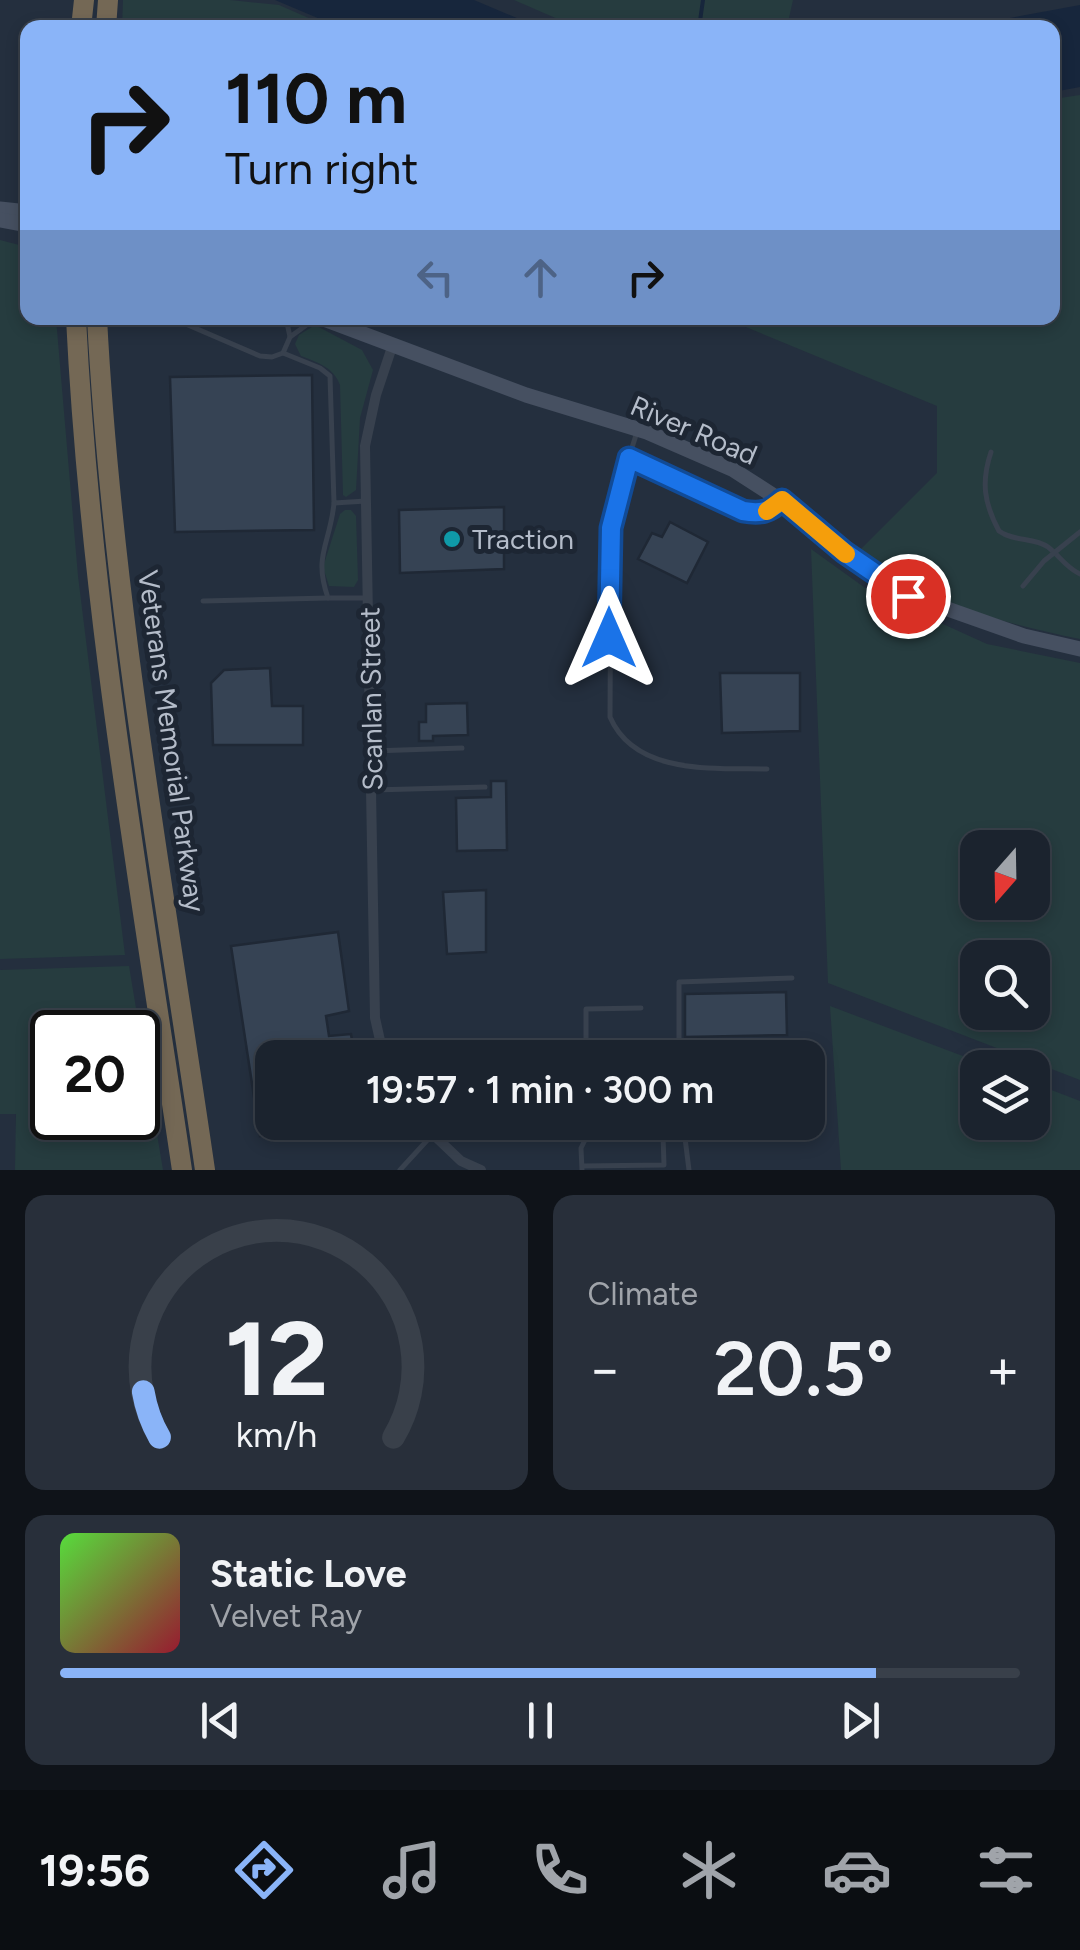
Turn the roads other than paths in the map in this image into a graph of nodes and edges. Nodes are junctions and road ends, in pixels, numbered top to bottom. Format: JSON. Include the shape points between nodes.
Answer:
{"nodes":[{"id":1,"x":92,"y":325,"type":"edge"},
{"id":2,"x":93,"y":325,"type":"edge"},
{"id":3,"x":188,"y":325,"type":"edge"},
{"id":4,"x":287,"y":325,"type":"edge"},
{"id":5,"x":308,"y":325,"type":"edge"},
{"id":6,"x":339,"y":325,"type":"edge"},
{"id":7,"x":290,"y":337,"type":"junction"},
{"id":8,"x":393,"y":344,"type":"junction"},
{"id":9,"x":283,"y":354,"type":"junction"},
{"id":10,"x":638,"y":430,"type":"junction"},
{"id":11,"x":991,"y":452,"type":"dead end"},
{"id":12,"x":629,"y":458,"type":"junction"},
{"id":13,"x":782,"y":500,"type":"junction"},
{"id":14,"x":366,"y":501,"type":"junction"},
{"id":15,"x":334,"y":503,"type":"junction"},
{"id":16,"x":1079,"y":532,"type":"edge"},
{"id":17,"x":1053,"y":553,"type":"junction"},
{"id":18,"x":1080,"y":574,"type":"edge"},
{"id":19,"x":1023,"y":586,"type":"dead end"},
{"id":20,"x":328,"y":598,"type":"junction"},
{"id":21,"x":368,"y":598,"type":"junction"},
{"id":22,"x":203,"y":600,"type":"dead end"},
{"id":23,"x":1080,"y":648,"type":"edge"},
{"id":24,"x":462,"y":748,"type":"dead end"},
{"id":25,"x":372,"y":751,"type":"junction"},
{"id":26,"x":767,"y":769,"type":"dead end"},
{"id":27,"x":485,"y":787,"type":"dead end"},
{"id":28,"x":372,"y":790,"type":"junction"},
{"id":29,"x":792,"y":978,"type":"dead end"},
{"id":30,"x":641,"y":1008,"type":"dead end"},
{"id":31,"x":380,"y":1040,"type":"edge"},
{"id":32,"x":586,"y":1040,"type":"edge"},
{"id":33,"x":680,"y":1040,"type":"edge"},
{"id":34,"x":427,"y":1140,"type":"edge"},
{"id":35,"x":437,"y":1140,"type":"edge"},
{"id":36,"x":585,"y":1140,"type":"edge"},
{"id":37,"x":663,"y":1140,"type":"edge"},
{"id":38,"x":685,"y":1140,"type":"edge"},
{"id":39,"x":582,"y":1168,"type":"edge"},
{"id":40,"x":182,"y":1170,"type":"edge"},
{"id":41,"x":205,"y":1170,"type":"edge"},
{"id":42,"x":400,"y":1170,"type":"edge"},
{"id":43,"x":482,"y":1170,"type":"edge"},
{"id":44,"x":689,"y":1170,"type":"edge"}],
"edges":[{"from":1,"to":40,"type":"highway","name":"Veterans Memorial Parkway","via":[[85,473]]},
{"from":2,"to":41,"type":"highway","name":"Veterans Memorial Parkway","via":[[129,653]]},
{"from":3,"to":9,"type":"lane","via":[[260,356]]},
{"from":4,"to":7,"type":"lane"},
{"from":5,"to":7,"type":"lane"},
{"from":6,"to":8,"type":"street","name":"River Road"},
{"from":7,"to":9,"type":"lane"},
{"from":8,"to":10,"type":"street","name":"River Road"},
{"from":8,"to":14,"type":"street","name":"Scanlan Street","via":[[369,420]]},
{"from":9,"to":15,"type":"lane","via":[[330,376]]},
{"from":10,"to":12,"type":"lane"},
{"from":10,"to":13,"type":"street","name":"River Road","via":[[732,469]]},
{"from":11,"to":17,"type":"lane","via":[[984,490],[999,531]]},
{"from":12,"to":13,"type":"lane","via":[[743,511],[759,514]]},
{"from":12,"to":26,"type":"lane","via":[[611,528],[610,717],[618,736],[660,760]]},
{"from":13,"to":23,"type":"street","name":"River Road","via":[[908,596]]},
{"from":14,"to":15,"type":"lane"},
{"from":14,"to":21,"type":"street","name":"Scanlan Street"},
{"from":15,"to":20,"type":"lane","via":[[320,566]]},
{"from":16,"to":17,"type":"lane"},
{"from":17,"to":18,"type":"lane"},
{"from":17,"to":19,"type":"lane"},
{"from":20,"to":21,"type":"lane"},
{"from":20,"to":22,"type":"lane"},
{"from":21,"to":25,"type":"street","name":"Scanlan Street"},
{"from":24,"to":25,"type":"lane"},
{"from":25,"to":28,"type":"street","name":"Scanlan Street"},
{"from":27,"to":28,"type":"lane"},
{"from":28,"to":31,"type":"street","name":"Scanlan Street"},
{"from":29,"to":33,"type":"lane","via":[[678,982]]},
{"from":30,"to":32,"type":"lane","via":[[586,1009]]},
{"from":34,"to":42,"type":"lane"},
{"from":35,"to":43,"type":"street"},
{"from":36,"to":39,"type":"lane"},
{"from":37,"to":39,"type":"lane","via":[[664,1165]]},
{"from":38,"to":44,"type":"lane"}]}
